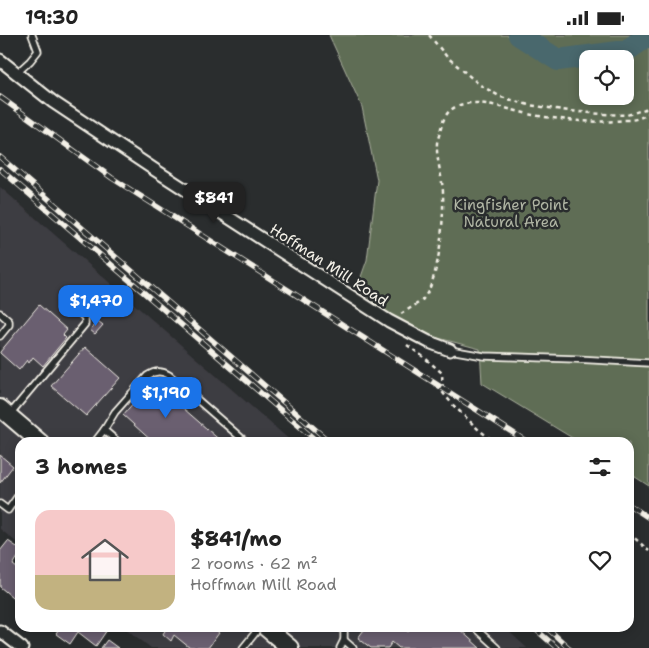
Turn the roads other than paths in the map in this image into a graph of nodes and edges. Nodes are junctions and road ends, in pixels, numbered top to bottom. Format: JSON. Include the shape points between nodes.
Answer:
{"nodes":[{"id":1,"x":32,"y":35,"type":"edge"},
{"id":2,"x":0,"y":60,"type":"edge"},
{"id":3,"x":17,"y":73,"type":"junction"},
{"id":4,"x":67,"y":300,"type":"dead end"},
{"id":5,"x":0,"y":313,"type":"edge"},
{"id":6,"x":0,"y":336,"type":"edge"},
{"id":7,"x":450,"y":350,"type":"joint"},
{"id":8,"x":649,"y":363,"type":"edge"},
{"id":9,"x":4,"y":412,"type":"edge"},
{"id":10,"x":104,"y":431,"type":"junction"},
{"id":11,"x":34,"y":437,"type":"edge"},
{"id":12,"x":99,"y":437,"type":"edge"},
{"id":13,"x":111,"y":437,"type":"edge"},
{"id":14,"x":240,"y":437,"type":"edge"},
{"id":15,"x":15,"y":500,"type":"edge"},
{"id":16,"x":0,"y":504,"type":"edge"},
{"id":17,"x":0,"y":631,"type":"edge"},
{"id":18,"x":256,"y":632,"type":"edge"},
{"id":19,"x":271,"y":632,"type":"edge"},
{"id":20,"x":344,"y":632,"type":"edge"},
{"id":21,"x":479,"y":632,"type":"edge"},
{"id":22,"x":344,"y":640,"type":"junction"},
{"id":23,"x":19,"y":647,"type":"edge"},
{"id":24,"x":243,"y":648,"type":"edge"},
{"id":25,"x":290,"y":648,"type":"edge"},
{"id":26,"x":340,"y":648,"type":"edge"},
{"id":27,"x":353,"y":648,"type":"edge"},
{"id":28,"x":497,"y":648,"type":"edge"}],
"edges":[{"from":1,"to":3,"type":"lane","via":[[38,51]]},
{"from":2,"to":3,"type":"street","name":"Hoffman Mill Road"},
{"from":3,"to":7,"type":"street","name":"Hoffman Mill Road","via":[[53,102],[389,321]]},
{"from":4,"to":9,"type":"lane","via":[[85,318],[85,324]]},
{"from":5,"to":6,"type":"lane","via":[[9,321]]},
{"from":7,"to":8,"type":"lane","via":[[484,356]]},
{"from":9,"to":11,"type":"main road"},
{"from":10,"to":12,"type":"lane"},
{"from":10,"to":13,"type":"lane"},
{"from":10,"to":14,"type":"lane","via":[[115,412],[147,376],[159,371],[168,375]]},
{"from":15,"to":16,"type":"lane","via":[[8,510]]},
{"from":17,"to":23,"type":"street"},
{"from":18,"to":24,"type":"lane"},
{"from":19,"to":25,"type":"main road"},
{"from":20,"to":22,"type":"lane"},
{"from":21,"to":28,"type":"lane"},
{"from":22,"to":26,"type":"lane"},
{"from":22,"to":27,"type":"lane"}]}
